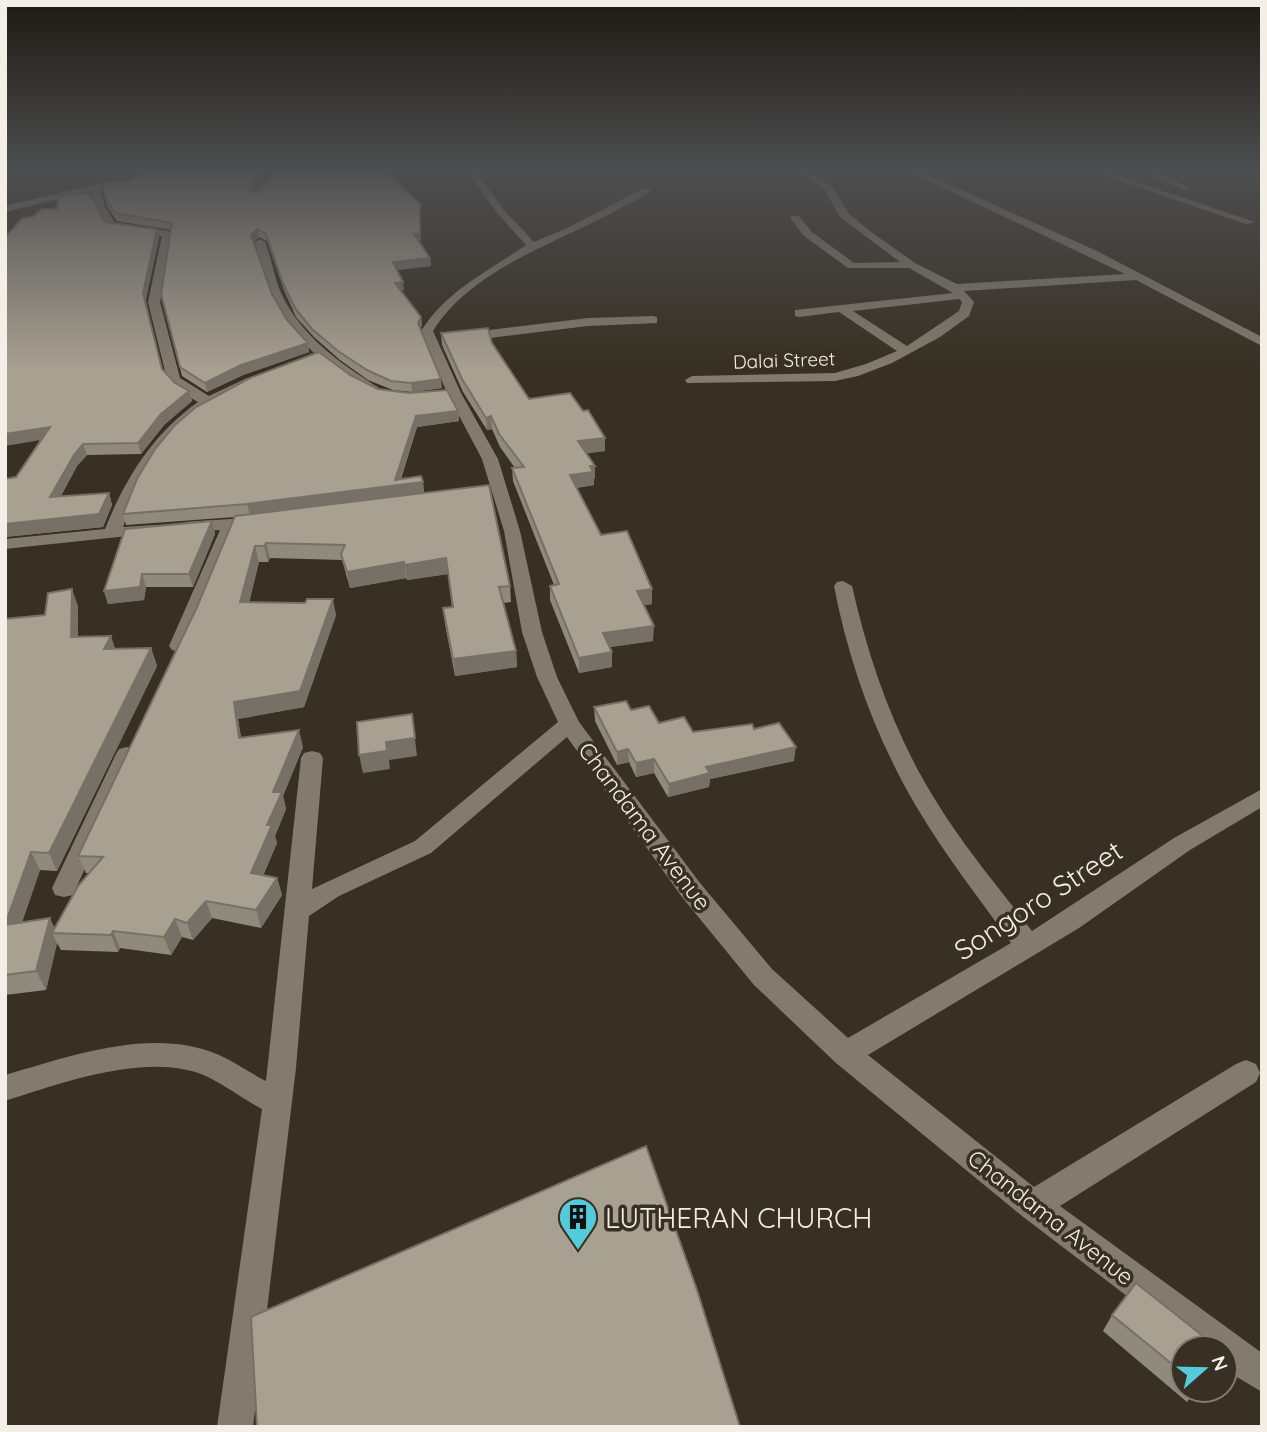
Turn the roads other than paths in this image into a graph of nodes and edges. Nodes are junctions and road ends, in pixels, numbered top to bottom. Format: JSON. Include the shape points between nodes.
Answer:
{"nodes":[{"id":1,"x":168,"y":236,"type":"edge"},
{"id":2,"x":523,"y":236,"type":"edge"},
{"id":3,"x":557,"y":236,"type":"edge"},
{"id":4,"x":811,"y":236,"type":"edge"},
{"id":5,"x":870,"y":236,"type":"edge"},
{"id":6,"x":1056,"y":236,"type":"edge"},
{"id":7,"x":260,"y":242,"type":"edge"},
{"id":8,"x":532,"y":246,"type":"junction"},
{"id":9,"x":911,"y":265,"type":"junction"},
{"id":10,"x":1138,"y":276,"type":"junction"},
{"id":11,"x":959,"y":292,"type":"junction"},
{"id":12,"x":842,"y":309,"type":"junction"},
{"id":13,"x":799,"y":313,"type":"dead end"},
{"id":14,"x":653,"y":320,"type":"dead end"},
{"id":15,"x":440,"y":339,"type":"junction"},
{"id":16,"x":1262,"y":342,"type":"edge"},
{"id":17,"x":905,"y":350,"type":"junction"},
{"id":18,"x":265,"y":376,"type":"edge"},
{"id":19,"x":692,"y":380,"type":"dead end"},
{"id":20,"x":390,"y":397,"type":"edge"},
{"id":21,"x":206,"y":400,"type":"junction"},
{"id":22,"x":279,"y":520,"type":"edge"},
{"id":23,"x":230,"y":525,"type":"junction"},
{"id":24,"x":112,"y":533,"type":"junction"},
{"id":25,"x":5,"y":544,"type":"edge"},
{"id":26,"x":843,"y":586,"type":"dead end"},
{"id":27,"x":168,"y":668,"type":"edge"},
{"id":28,"x":569,"y":724,"type":"junction"},
{"id":29,"x":134,"y":740,"type":"edge"},
{"id":30,"x":312,"y":758,"type":"dead end"},
{"id":31,"x":1262,"y":797,"type":"edge"},
{"id":32,"x":64,"y":888,"type":"dead end"},
{"id":33,"x":297,"y":912,"type":"junction"},
{"id":34,"x":1028,"y":946,"type":"junction"},
{"id":35,"x":846,"y":1054,"type":"junction"},
{"id":36,"x":1246,"y":1073,"type":"dead end"},
{"id":37,"x":5,"y":1088,"type":"edge"},
{"id":38,"x":277,"y":1103,"type":"junction"},
{"id":39,"x":1033,"y":1205,"type":"junction"},
{"id":40,"x":1205,"y":1334,"type":"edge"},
{"id":41,"x":1239,"y":1358,"type":"edge"},
{"id":42,"x":1262,"y":1374,"type":"edge"},
{"id":43,"x":234,"y":1427,"type":"edge"}],
"edges":[{"from":1,"to":21,"type":"street","via":[[154,302],[163,341],[174,379]]},
{"from":2,"to":8,"type":"street"},
{"from":3,"to":8,"type":"street"},
{"from":4,"to":9,"type":"street","via":[[855,268]]},
{"from":5,"to":9,"type":"street"},
{"from":6,"to":10,"type":"street"},
{"from":7,"to":20,"type":"street","via":[[270,280],[290,321],[317,356]]},
{"from":8,"to":15,"type":"street","via":[[440,312],[427,331]]},
{"from":9,"to":11,"type":"street"},
{"from":10,"to":11,"type":"street"},
{"from":10,"to":16,"type":"street"},
{"from":11,"to":12,"type":"street"},
{"from":11,"to":17,"type":"street","name":"Dalai Street","via":[[968,302],[965,313]]},
{"from":12,"to":13,"type":"street"},
{"from":12,"to":17,"type":"street"},
{"from":14,"to":15,"type":"street"},
{"from":15,"to":28,"type":"street","name":"Chandama Avenue","via":[[449,394],[490,459],[493,493],[512,531],[532,632]]},
{"from":17,"to":19,"type":"street","name":"Dalai Street","via":[[868,370],[835,377]]},
{"from":18,"to":21,"type":"street"},
{"from":21,"to":24,"type":"street","via":[[154,448]]},
{"from":22,"to":23,"type":"street"},
{"from":23,"to":24,"type":"street"},
{"from":23,"to":27,"type":"street"},
{"from":24,"to":25,"type":"street"},
{"from":26,"to":34,"type":"street","via":[[850,622],[878,703],[915,785]]},
{"from":28,"to":33,"type":"street","via":[[423,847],[330,889]]},
{"from":28,"to":35,"type":"street","name":"Chandama Avenue","via":[[638,821],[762,977]]},
{"from":29,"to":32,"type":"street"},
{"from":30,"to":33,"type":"street"},
{"from":31,"to":34,"type":"street","name":"Songoro Street"},
{"from":33,"to":38,"type":"street"},
{"from":34,"to":35,"type":"street","name":"Songoro Street"},
{"from":35,"to":39,"type":"street","name":"Chandama Avenue"},
{"from":36,"to":39,"type":"street"},
{"from":37,"to":38,"type":"street","via":[[75,1067],[150,1053],[210,1064]]},
{"from":38,"to":43,"type":"street"},
{"from":39,"to":40,"type":"street","name":"Chandama Avenue"},
{"from":41,"to":42,"type":"street","name":"Chandama Avenue"}]}
